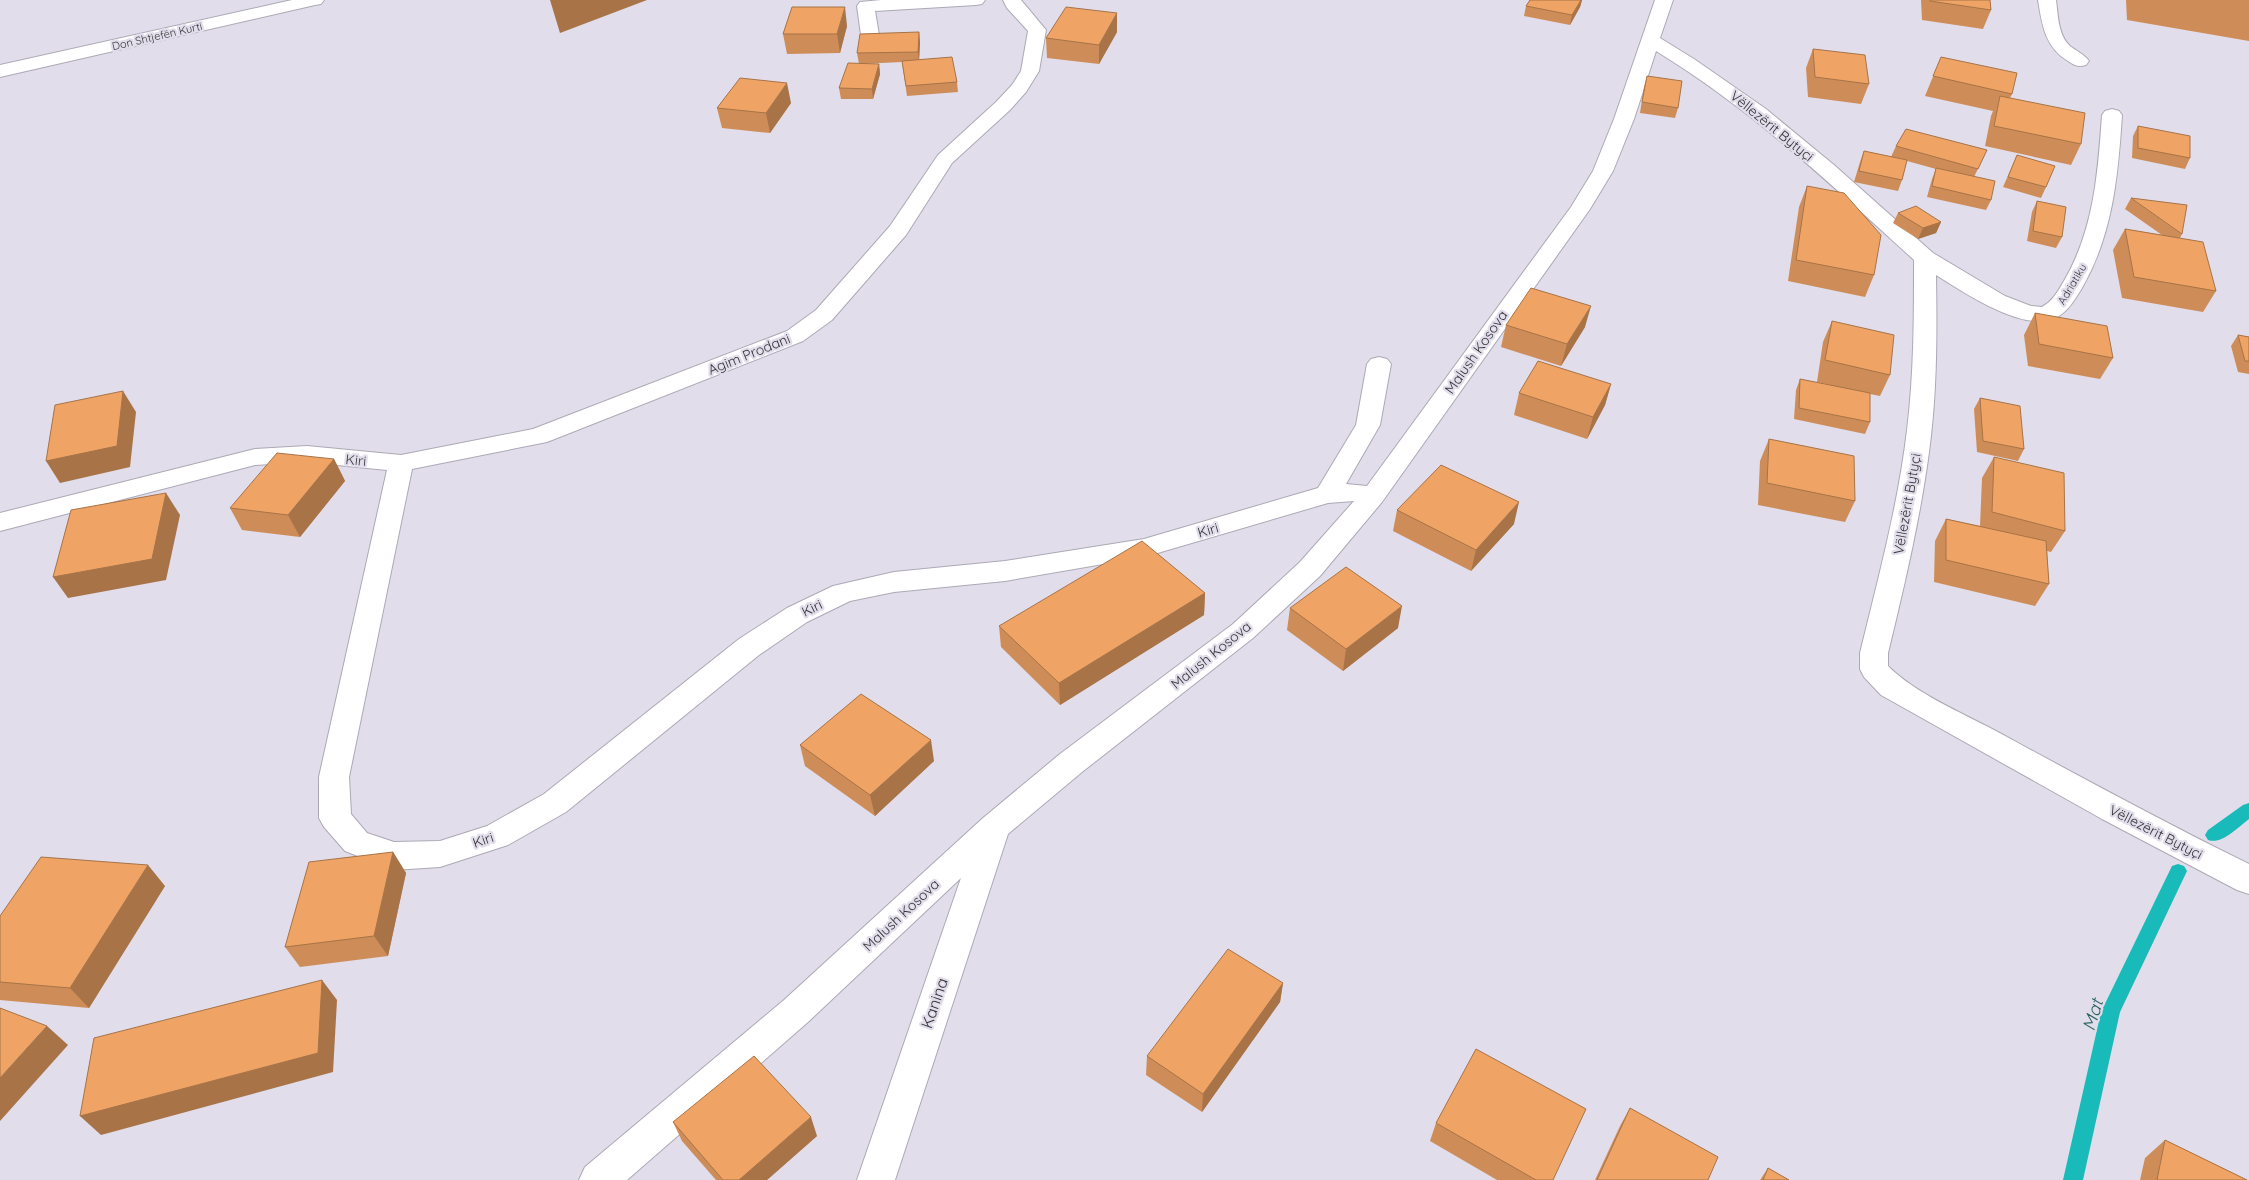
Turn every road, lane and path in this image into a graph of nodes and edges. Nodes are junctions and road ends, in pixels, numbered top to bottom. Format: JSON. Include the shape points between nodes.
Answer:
{"nodes":[{"id":1,"x":315,"y":0,"type":"edge"},
{"id":2,"x":976,"y":0,"type":"edge"},
{"id":3,"x":1012,"y":0,"type":"edge"},
{"id":4,"x":1664,"y":0,"type":"edge"},
{"id":5,"x":2047,"y":0,"type":"edge"},
{"id":6,"x":870,"y":35,"type":"edge"},
{"id":7,"x":1650,"y":40,"type":"junction"},
{"id":8,"x":2080,"y":61,"type":"dead end"},
{"id":9,"x":0,"y":71,"type":"edge"},
{"id":10,"x":2112,"y":115,"type":"dead end"},
{"id":11,"x":1925,"y":258,"type":"junction"},
{"id":12,"x":1379,"y":364,"type":"dead end"},
{"id":13,"x":401,"y":463,"type":"junction"},
{"id":14,"x":1327,"y":494,"type":"junction"},
{"id":15,"x":1373,"y":496,"type":"junction"},
{"id":16,"x":0,"y":522,"type":"edge"},
{"id":17,"x":994,"y":827,"type":"junction"},
{"id":18,"x":2249,"y":880,"type":"edge"},
{"id":19,"x":598,"y":1180,"type":"edge"},
{"id":20,"x":876,"y":1180,"type":"edge"}],
"edges":[{"from":1,"to":9,"type":"street","name":"Don Shtjefën Kurti"},
{"from":2,"to":6,"type":"street","via":[[866,6]]},
{"from":3,"to":13,"type":"street","name":"Agim Prodani","via":[[1037,30],[1030,71],[1003,106],[945,159],[898,230],[824,315],[795,336],[538,436]]},
{"from":4,"to":7,"type":"street","name":"Malush Kosova"},
{"from":5,"to":8,"type":"street","via":[[2055,42],[2064,52]]},
{"from":7,"to":11,"type":"street","name":"Vëllezërit Bytyçi","via":[[1691,63],[1755,111]]},
{"from":7,"to":15,"type":"street","name":"Malush Kosova","via":[[1603,170],[1580,209]]},
{"from":10,"to":11,"type":"street","name":"Adriatiku","via":[[2101,221],[2083,270],[2059,307],[2048,313],[2031,313],[1975,288]]},
{"from":11,"to":18,"type":"street","name":"Vëllezërit Bytyçi","via":[[1925,356],[1917,452],[1874,653],[1874,669],[1890,687],[2144,828]]},
{"from":12,"to":14,"type":"street","via":[[1368,425]]},
{"from":13,"to":14,"type":"street","name":"Kiri","via":[[334,777],[335,818],[356,842],[393,856],[440,854],[497,836],[555,803],[749,647],[798,615],[843,593],[894,582],[1005,570],[1144,548]]},
{"from":13,"to":16,"type":"street","name":"Kiri","via":[[307,454],[255,457]]},
{"from":14,"to":15,"type":"street","name":"Kiri","via":[[1351,492]]},
{"from":15,"to":17,"type":"street","name":"Malush Kosova","via":[[1310,569],[1243,631],[1071,763]]},
{"from":17,"to":19,"type":"street","name":"Malush Kosova","via":[[796,1011]]},
{"from":17,"to":20,"type":"street","name":"Kanina"}]}
